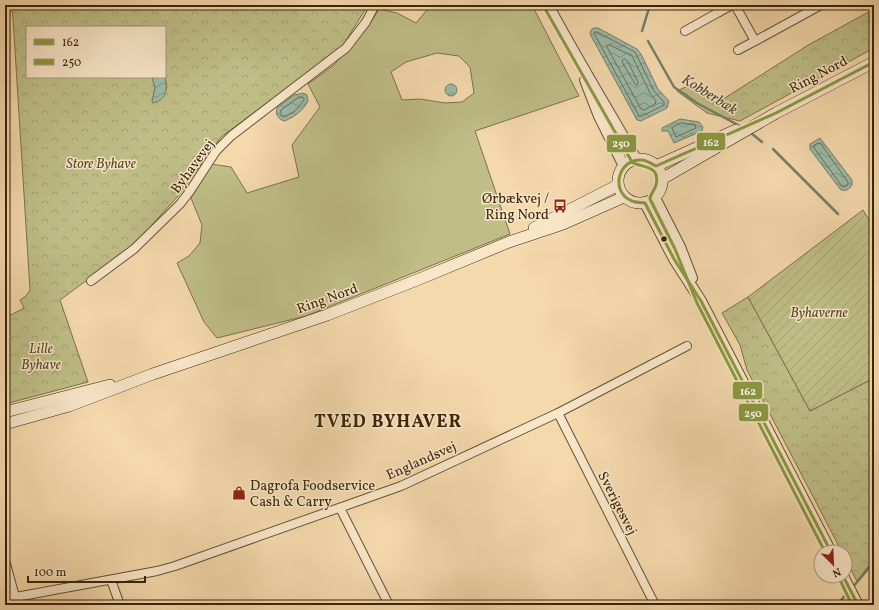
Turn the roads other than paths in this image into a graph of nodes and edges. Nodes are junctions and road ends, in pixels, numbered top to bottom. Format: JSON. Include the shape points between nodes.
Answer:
{"nodes":[{"id":1,"x":375,"y":5,"type":"edge"},
{"id":2,"x":548,"y":5,"type":"edge"},
{"id":3,"x":734,"y":5,"type":"edge"},
{"id":4,"x":821,"y":5,"type":"edge"},
{"id":5,"x":717,"y":9,"type":"edge"},
{"id":6,"x":685,"y":31,"type":"dead end"},
{"id":7,"x":755,"y":41,"type":"junction"},
{"id":8,"x":738,"y":50,"type":"dead end"},
{"id":9,"x":576,"y":58,"type":"junction"},
{"id":10,"x":874,"y":62,"type":"edge"},
{"id":11,"x":776,"y":113,"type":"junction"},
{"id":12,"x":636,"y":160,"type":"junction"},
{"id":13,"x":624,"y":166,"type":"junction"},
{"id":14,"x":656,"y":166,"type":"junction"},
{"id":15,"x":662,"y":179,"type":"junction"},
{"id":16,"x":618,"y":185,"type":"junction"},
{"id":17,"x":624,"y":197,"type":"junction"},
{"id":18,"x":650,"y":201,"type":"junction"},
{"id":19,"x":509,"y":242,"type":"junction"},
{"id":20,"x":91,"y":281,"type":"dead end"},
{"id":21,"x":686,"y":346,"type":"dead end"},
{"id":22,"x":153,"y":374,"type":"junction"},
{"id":23,"x":5,"y":412,"type":"edge"},
{"id":24,"x":558,"y":413,"type":"junction"},
{"id":25,"x":5,"y":424,"type":"edge"},
{"id":26,"x":340,"y":508,"type":"junction"},
{"id":27,"x":827,"y":544,"type":"edge"},
{"id":28,"x":5,"y":564,"type":"edge"},
{"id":29,"x":111,"y":580,"type":"junction"},
{"id":30,"x":847,"y":584,"type":"edge"},
{"id":31,"x":9,"y":598,"type":"edge"},
{"id":32,"x":120,"y":605,"type":"edge"},
{"id":33,"x":389,"y":605,"type":"edge"},
{"id":34,"x":655,"y":605,"type":"edge"},
{"id":35,"x":858,"y":605,"type":"edge"}],
"edges":[{"from":1,"to":20,"type":"street","name":"Byhavevej","via":[[354,40],[337,56],[231,136],[216,151],[180,204],[134,248]]},
{"from":2,"to":9,"type":"street"},
{"from":3,"to":5,"type":"street"},
{"from":3,"to":7,"type":"street"},
{"from":4,"to":7,"type":"street"},
{"from":5,"to":6,"type":"street"},
{"from":7,"to":8,"type":"street"},
{"from":9,"to":12,"type":"street"},
{"from":9,"to":13,"type":"street","via":[[599,116]]},
{"from":10,"to":11,"type":"main road","name":"Ring Nord"},
{"from":11,"to":14,"type":"main road","name":"Ring Nord"},
{"from":11,"to":15,"type":"main road","name":"Ring Nord"},
{"from":12,"to":13,"type":"main road"},
{"from":12,"to":14,"type":"main road","via":[[643,159]]},
{"from":13,"to":16,"type":"main road","via":[[620,171]]},
{"from":14,"to":15,"type":"main road"},
{"from":15,"to":18,"type":"main road","via":[[659,193]]},
{"from":16,"to":17,"type":"main road"},
{"from":16,"to":19,"type":"main road","name":"Ring Nord"},
{"from":17,"to":18,"type":"main road","via":[[637,204]]},
{"from":17,"to":19,"type":"main road","name":"Ring Nord","via":[[563,224]]},
{"from":18,"to":27,"type":"street","via":[[680,247],[701,301]]},
{"from":19,"to":22,"type":"main road","name":"Ring Nord","via":[[328,315]]},
{"from":21,"to":24,"type":"street","name":"Englandsvej"},
{"from":22,"to":23,"type":"main road","name":"Ring Nord"},
{"from":22,"to":25,"type":"main road","name":"Ring Nord","via":[[69,406]]},
{"from":24,"to":26,"type":"street","name":"Englandsvej","via":[[401,486]]},
{"from":24,"to":34,"type":"street","name":"Sverigesvej"},
{"from":26,"to":29,"type":"street","name":"Englandsvej","via":[[175,566]]},
{"from":26,"to":33,"type":"street"},
{"from":28,"to":31,"type":"street","name":"Englandsvej"},
{"from":29,"to":31,"type":"street","name":"Englandsvej"},
{"from":29,"to":32,"type":"street"},
{"from":30,"to":35,"type":"street"}]}
